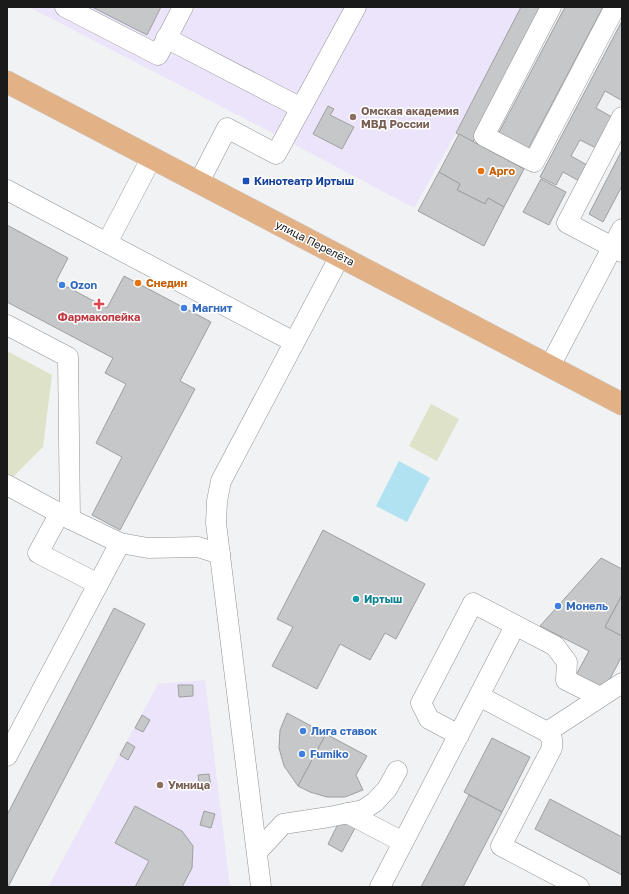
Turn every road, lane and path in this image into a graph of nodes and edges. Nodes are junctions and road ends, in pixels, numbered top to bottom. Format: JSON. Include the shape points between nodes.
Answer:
{"nodes":[{"id":1,"x":65,"y":7,"type":"edge"},
{"id":2,"x":182,"y":7,"type":"edge"},
{"id":3,"x":356,"y":7,"type":"edge"},
{"id":4,"x":552,"y":7,"type":"edge"},
{"id":5,"x":615,"y":7,"type":"edge"},
{"id":6,"x":166,"y":38,"type":"junction"},
{"id":7,"x":7,"y":82,"type":"edge"},
{"id":8,"x":301,"y":108,"type":"junction"},
{"id":9,"x":622,"y":117,"type":"edge"},
{"id":10,"x":152,"y":157,"type":"junction"},
{"id":11,"x":199,"y":182,"type":"junction"},
{"id":12,"x":7,"y":190,"type":"edge"},
{"id":13,"x":622,"y":229,"type":"edge"},
{"id":14,"x":107,"y":243,"type":"junction"},
{"id":15,"x":617,"y":250,"type":"edge"},
{"id":16,"x":340,"y":256,"type":"junction"},
{"id":17,"x":7,"y":325,"type":"edge"},
{"id":18,"x":294,"y":342,"type":"junction"},
{"id":19,"x":550,"y":366,"type":"junction"},
{"id":20,"x":622,"y":404,"type":"edge"},
{"id":21,"x":7,"y":485,"type":"edge"},
{"id":22,"x":65,"y":516,"type":"junction"},
{"id":23,"x":120,"y":543,"type":"junction"},
{"id":24,"x":220,"y":554,"type":"junction"},
{"id":25,"x":98,"y":584,"type":"junction"},
{"id":26,"x":515,"y":626,"type":"junction"},
{"id":27,"x":622,"y":683,"type":"edge"},
{"id":28,"x":479,"y":696,"type":"junction"},
{"id":29,"x":600,"y":698,"type":"junction"},
{"id":30,"x":547,"y":732,"type":"junction"},
{"id":31,"x":459,"y":735,"type":"junction"},
{"id":32,"x":7,"y":756,"type":"edge"},
{"id":33,"x":397,"y":771,"type":"dead end"},
{"id":34,"x":347,"y":813,"type":"junction"},
{"id":35,"x":403,"y":842,"type":"junction"},
{"id":36,"x":257,"y":852,"type":"junction"},
{"id":37,"x":261,"y":887,"type":"edge"},
{"id":38,"x":380,"y":887,"type":"edge"},
{"id":39,"x":579,"y":887,"type":"edge"}],
"edges":[{"from":1,"to":6,"type":"street","via":[[158,55]]},
{"from":2,"to":6,"type":"street"},
{"from":3,"to":8,"type":"street"},
{"from":4,"to":5,"type":"street","via":[[484,136],[534,162]]},
{"from":6,"to":8,"type":"street"},
{"from":7,"to":10,"type":"main road","name":"улица Перелёта"},
{"from":8,"to":11,"type":"street","via":[[276,154],[227,128]]},
{"from":9,"to":15,"type":"street","via":[[566,223]]},
{"from":10,"to":11,"type":"main road","name":"улица Перелёта"},
{"from":10,"to":14,"type":"street"},
{"from":11,"to":16,"type":"main road","name":"улица Перелёта"},
{"from":12,"to":14,"type":"street"},
{"from":13,"to":15,"type":"street"},
{"from":14,"to":18,"type":"street"},
{"from":15,"to":19,"type":"street"},
{"from":16,"to":18,"type":"street"},
{"from":16,"to":19,"type":"main road","name":"улица Перелёта"},
{"from":17,"to":22,"type":"street","via":[[68,357]]},
{"from":18,"to":24,"type":"street","via":[[221,481],[216,501]]},
{"from":19,"to":20,"type":"main road","name":"улица Перелёта"},
{"from":21,"to":22,"type":"street"},
{"from":22,"to":23,"type":"street"},
{"from":22,"to":25,"type":"street","via":[[38,553]]},
{"from":23,"to":24,"type":"street","via":[[148,548],[198,547]]},
{"from":23,"to":25,"type":"street"},
{"from":24,"to":36,"type":"street"},
{"from":25,"to":32,"type":"street"},
{"from":26,"to":28,"type":"street"},
{"from":26,"to":29,"type":"street","via":[[555,646],[567,662],[566,680]]},
{"from":26,"to":31,"type":"street","via":[[473,604],[421,703],[429,719]]},
{"from":27,"to":29,"type":"street"},
{"from":28,"to":30,"type":"street"},
{"from":28,"to":31,"type":"street"},
{"from":29,"to":30,"type":"street"},
{"from":30,"to":39,"type":"street","via":[[552,739],[552,748],[501,846]]},
{"from":31,"to":35,"type":"street"},
{"from":33,"to":34,"type":"street","via":[[375,802],[363,810]]},
{"from":34,"to":35,"type":"street"},
{"from":34,"to":36,"type":"street","via":[[283,824]]},
{"from":35,"to":38,"type":"street"},
{"from":36,"to":37,"type":"street"}]}
